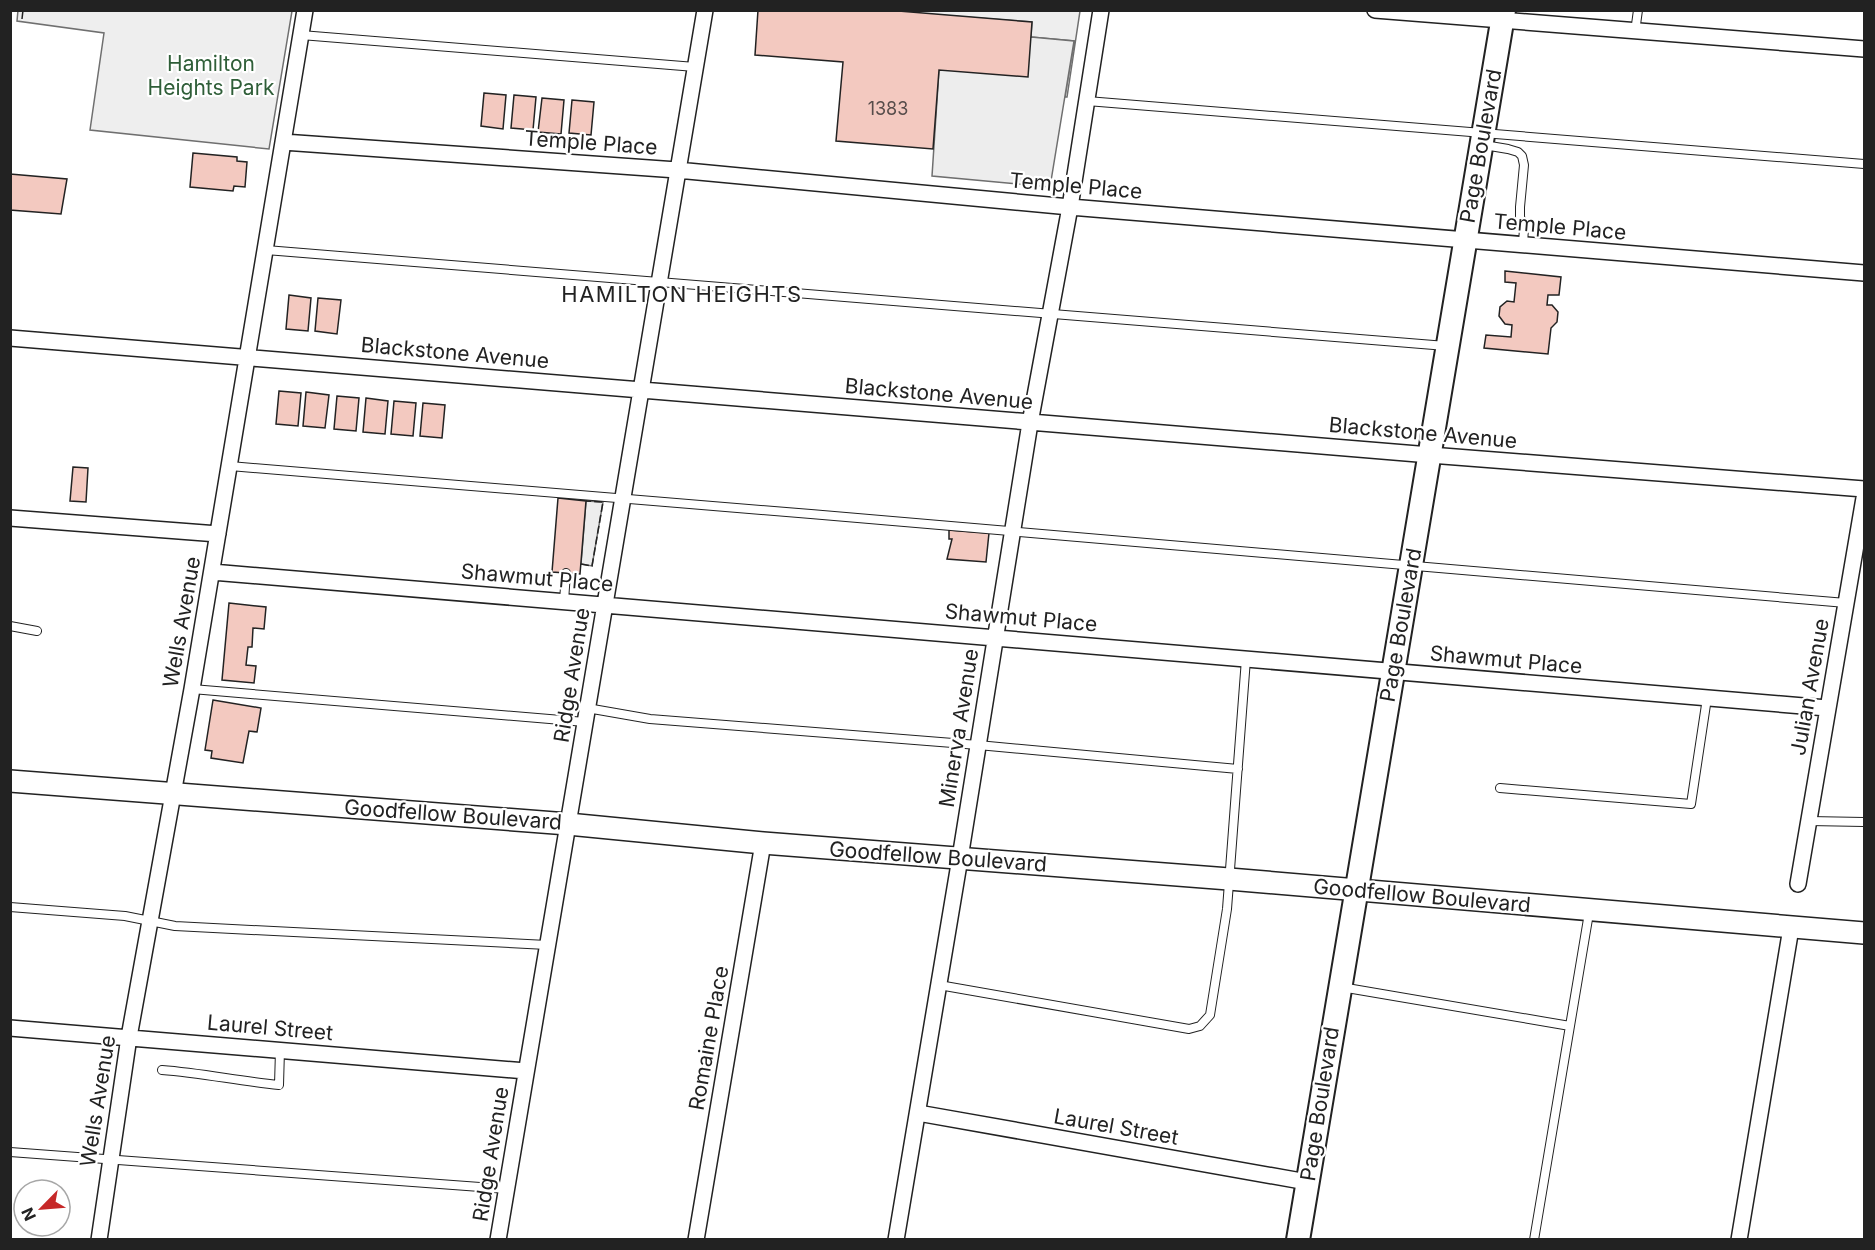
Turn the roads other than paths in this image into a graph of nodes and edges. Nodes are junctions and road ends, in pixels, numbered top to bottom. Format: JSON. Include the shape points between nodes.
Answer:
{"nodes":[{"id":1,"x":305,"y":10,"type":"edge"},
{"id":2,"x":705,"y":10,"type":"edge"},
{"id":3,"x":1101,"y":10,"type":"edge"},
{"id":4,"x":1638,"y":10,"type":"edge"},
{"id":5,"x":1376,"y":11,"type":"edge"},
{"id":6,"x":1503,"y":16,"type":"edge"},
{"id":7,"x":1635,"y":32,"type":"junction"},
{"id":8,"x":301,"y":35,"type":"junction"},
{"id":9,"x":1864,"y":49,"type":"edge"},
{"id":10,"x":695,"y":67,"type":"junction"},
{"id":11,"x":1087,"y":101,"type":"junction"},
{"id":12,"x":1483,"y":140,"type":"junction"},
{"id":13,"x":283,"y":142,"type":"junction"},
{"id":14,"x":1864,"y":164,"type":"edge"},
{"id":15,"x":677,"y":170,"type":"junction"},
{"id":16,"x":1070,"y":207,"type":"junction"},
{"id":17,"x":1465,"y":240,"type":"junction"},
{"id":18,"x":1523,"y":245,"type":"junction"},
{"id":19,"x":266,"y":250,"type":"junction"},
{"id":20,"x":1864,"y":273,"type":"edge"},
{"id":21,"x":658,"y":283,"type":"junction"},
{"id":22,"x":1050,"y":314,"type":"junction"},
{"id":23,"x":10,"y":338,"type":"edge"},
{"id":24,"x":1448,"y":346,"type":"junction"},
{"id":25,"x":248,"y":358,"type":"junction"},
{"id":26,"x":641,"y":390,"type":"junction"},
{"id":27,"x":1030,"y":423,"type":"junction"},
{"id":28,"x":1430,"y":455,"type":"junction"},
{"id":29,"x":230,"y":465,"type":"junction"},
{"id":30,"x":1864,"y":489,"type":"edge"},
{"id":31,"x":623,"y":496,"type":"junction"},
{"id":32,"x":1864,"y":498,"type":"edge"},
{"id":33,"x":10,"y":518,"type":"edge"},
{"id":34,"x":1012,"y":530,"type":"junction"},
{"id":35,"x":218,"y":534,"type":"junction"},
{"id":36,"x":1411,"y":568,"type":"junction"},
{"id":37,"x":212,"y":572,"type":"junction"},
{"id":38,"x":566,"y":573,"type":"dead end"},
{"id":39,"x":564,"y":601,"type":"junction"},
{"id":40,"x":1846,"y":603,"type":"junction"},
{"id":41,"x":605,"y":604,"type":"junction"},
{"id":42,"x":10,"y":627,"type":"edge"},
{"id":43,"x":37,"y":631,"type":"dead end"},
{"id":44,"x":994,"y":637,"type":"junction"},
{"id":45,"x":1246,"y":659,"type":"junction"},
{"id":46,"x":1394,"y":672,"type":"junction"},
{"id":47,"x":192,"y":689,"type":"junction"},
{"id":48,"x":1707,"y":698,"type":"junction"},
{"id":49,"x":1827,"y":708,"type":"junction"},
{"id":50,"x":586,"y":715,"type":"junction"},
{"id":51,"x":978,"y":745,"type":"junction"},
{"id":52,"x":1238,"y":769,"type":"junction"},
{"id":53,"x":10,"y":781,"type":"edge"},
{"id":54,"x":1500,"y":788,"type":"dead end"},
{"id":55,"x":174,"y":794,"type":"junction"},
{"id":56,"x":1809,"y":821,"type":"junction"},
{"id":57,"x":1864,"y":822,"type":"edge"},
{"id":58,"x":568,"y":824,"type":"junction"},
{"id":59,"x":762,"y":843,"type":"junction"},
{"id":60,"x":960,"y":858,"type":"junction"},
{"id":61,"x":1229,"y":879,"type":"junction"},
{"id":62,"x":1798,"y":884,"type":"dead end"},
{"id":63,"x":1356,"y":890,"type":"junction"},
{"id":64,"x":10,"y":907,"type":"edge"},
{"id":65,"x":1589,"y":910,"type":"junction"},
{"id":66,"x":150,"y":921,"type":"junction"},
{"id":67,"x":1791,"y":928,"type":"junction"},
{"id":68,"x":1864,"y":933,"type":"edge"},
{"id":69,"x":547,"y":945,"type":"junction"},
{"id":70,"x":939,"y":985,"type":"junction"},
{"id":71,"x":1340,"y":987,"type":"junction"},
{"id":72,"x":1569,"y":1026,"type":"junction"},
{"id":73,"x":10,"y":1028,"type":"edge"},
{"id":74,"x":129,"y":1037,"type":"junction"},
{"id":75,"x":280,"y":1050,"type":"junction"},
{"id":76,"x":162,"y":1070,"type":"dead end"},
{"id":77,"x":526,"y":1071,"type":"junction"},
{"id":78,"x":918,"y":1113,"type":"junction"},
{"id":79,"x":10,"y":1152,"type":"edge"},
{"id":80,"x":111,"y":1161,"type":"junction"},
{"id":81,"x":1307,"y":1182,"type":"junction"},
{"id":82,"x":507,"y":1189,"type":"junction"},
{"id":83,"x":99,"y":1239,"type":"edge"},
{"id":84,"x":498,"y":1239,"type":"edge"},
{"id":85,"x":696,"y":1239,"type":"edge"},
{"id":86,"x":896,"y":1239,"type":"edge"},
{"id":87,"x":1298,"y":1239,"type":"edge"},
{"id":88,"x":1534,"y":1239,"type":"edge"},
{"id":89,"x":1739,"y":1239,"type":"edge"}],
"edges":[{"from":1,"to":8,"type":"street","name":"Wells Avenue"},
{"from":2,"to":10,"type":"street","name":"Ridge Avenue"},
{"from":3,"to":11,"type":"street","name":"Minerva Avenue"},
{"from":4,"to":7,"type":"lane"},
{"from":5,"to":6,"type":"street"},
{"from":6,"to":7,"type":"street"},
{"from":6,"to":12,"type":"main road","name":"Page Boulevard"},
{"from":7,"to":9,"type":"street"},
{"from":8,"to":10,"type":"lane"},
{"from":8,"to":13,"type":"street","name":"Wells Avenue"},
{"from":10,"to":15,"type":"street","name":"Ridge Avenue"},
{"from":11,"to":12,"type":"lane"},
{"from":11,"to":16,"type":"street","name":"Minerva Avenue"},
{"from":12,"to":14,"type":"lane"},
{"from":12,"to":17,"type":"main road","name":"Page Boulevard"},
{"from":12,"to":18,"type":"lane","via":[[1522,156]]},
{"from":13,"to":15,"type":"street","name":"Temple Place"},
{"from":13,"to":19,"type":"street","name":"Wells Avenue"},
{"from":15,"to":16,"type":"street","name":"Temple Place"},
{"from":15,"to":21,"type":"street","name":"Ridge Avenue"},
{"from":16,"to":17,"type":"street","name":"Temple Place"},
{"from":16,"to":22,"type":"street","name":"Minerva Avenue"},
{"from":17,"to":18,"type":"street","name":"Temple Place"},
{"from":17,"to":24,"type":"main road","name":"Page Boulevard"},
{"from":18,"to":20,"type":"street","name":"Temple Place"},
{"from":19,"to":21,"type":"lane"},
{"from":19,"to":25,"type":"street","name":"Wells Avenue"},
{"from":21,"to":22,"type":"lane"},
{"from":21,"to":26,"type":"street","name":"Ridge Avenue"},
{"from":22,"to":24,"type":"lane"},
{"from":22,"to":27,"type":"street","name":"Minerva Avenue"},
{"from":23,"to":25,"type":"street","name":"Blackstone Avenue"},
{"from":24,"to":28,"type":"main road","name":"Page Boulevard"},
{"from":25,"to":26,"type":"street","name":"Blackstone Avenue"},
{"from":25,"to":29,"type":"street","name":"Wells Avenue"},
{"from":26,"to":27,"type":"street","name":"Blackstone Avenue"},
{"from":26,"to":31,"type":"street","name":"Ridge Avenue"},
{"from":27,"to":28,"type":"street","name":"Blackstone Avenue"},
{"from":27,"to":34,"type":"street","name":"Minerva Avenue"},
{"from":28,"to":30,"type":"street","name":"Blackstone Avenue"},
{"from":28,"to":36,"type":"main road","name":"Page Boulevard"},
{"from":29,"to":31,"type":"lane"},
{"from":29,"to":35,"type":"street","name":"Wells Avenue"},
{"from":31,"to":34,"type":"lane"},
{"from":31,"to":41,"type":"street","name":"Ridge Avenue"},
{"from":32,"to":40,"type":"street","name":"Julian Avenue"},
{"from":33,"to":35,"type":"street"},
{"from":34,"to":36,"type":"lane"},
{"from":34,"to":44,"type":"street","name":"Minerva Avenue"},
{"from":35,"to":37,"type":"street","name":"Wells Avenue"},
{"from":36,"to":40,"type":"lane"},
{"from":36,"to":46,"type":"main road","name":"Page Boulevard"},
{"from":37,"to":39,"type":"street","name":"Shawmut Place"},
{"from":37,"to":47,"type":"street","name":"Wells Avenue"},
{"from":38,"to":39,"type":"lane"},
{"from":39,"to":41,"type":"street","name":"Shawmut Place"},
{"from":40,"to":49,"type":"street","name":"Julian Avenue"},
{"from":41,"to":44,"type":"street","name":"Shawmut Place"},
{"from":41,"to":50,"type":"street","name":"Ridge Avenue"},
{"from":42,"to":43,"type":"lane"},
{"from":44,"to":45,"type":"street","name":"Shawmut Place"},
{"from":44,"to":51,"type":"street","name":"Minerva Avenue"},
{"from":45,"to":46,"type":"street","name":"Shawmut Place"},
{"from":45,"to":52,"type":"lane"},
{"from":46,"to":48,"type":"street","name":"Shawmut Place"},
{"from":46,"to":63,"type":"main road","name":"Page Boulevard"},
{"from":47,"to":50,"type":"lane"},
{"from":47,"to":55,"type":"street","name":"Wells Avenue"},
{"from":48,"to":49,"type":"street","name":"Shawmut Place"},
{"from":48,"to":54,"type":"lane","via":[[1691,804]]},
{"from":49,"to":56,"type":"street","name":"Julian Avenue"},
{"from":50,"to":51,"type":"lane"},
{"from":50,"to":58,"type":"street","name":"Ridge Avenue"},
{"from":51,"to":52,"type":"lane"},
{"from":51,"to":60,"type":"street","name":"Minerva Avenue"},
{"from":52,"to":61,"type":"lane"},
{"from":53,"to":55,"type":"main road","name":"Goodfellow Boulevard"},
{"from":55,"to":58,"type":"main road","name":"Goodfellow Boulevard"},
{"from":55,"to":66,"type":"street","name":"Wells Avenue"},
{"from":56,"to":57,"type":"lane"},
{"from":56,"to":62,"type":"street","name":"Julian Avenue"},
{"from":58,"to":59,"type":"main road","name":"Goodfellow Boulevard"},
{"from":58,"to":69,"type":"street","name":"Ridge Avenue"},
{"from":59,"to":60,"type":"main road","name":"Goodfellow Boulevard"},
{"from":59,"to":85,"type":"street","name":"Romaine Place"},
{"from":60,"to":61,"type":"main road","name":"Goodfellow Boulevard"},
{"from":60,"to":70,"type":"street","name":"Minerva Avenue"},
{"from":61,"to":63,"type":"main road","name":"Goodfellow Boulevard"},
{"from":61,"to":70,"type":"lane","via":[[1210,1016],[1200,1026],[1189,1029]]},
{"from":63,"to":65,"type":"main road","name":"Goodfellow Boulevard"},
{"from":63,"to":71,"type":"main road","name":"Page Boulevard"},
{"from":64,"to":66,"type":"lane"},
{"from":65,"to":67,"type":"main road","name":"Goodfellow Boulevard"},
{"from":65,"to":72,"type":"lane"},
{"from":66,"to":69,"type":"lane","via":[[175,926]]},
{"from":66,"to":74,"type":"street","name":"Wells Avenue"},
{"from":67,"to":68,"type":"main road","name":"Goodfellow Boulevard"},
{"from":67,"to":89,"type":"street"},
{"from":69,"to":77,"type":"street","name":"Ridge Avenue"},
{"from":70,"to":78,"type":"street","name":"Minerva Avenue"},
{"from":71,"to":72,"type":"lane"},
{"from":71,"to":81,"type":"main road","name":"Page Boulevard"},
{"from":72,"to":88,"type":"lane"},
{"from":73,"to":74,"type":"street","name":"Laurel Street"},
{"from":74,"to":75,"type":"street","name":"Laurel Street"},
{"from":74,"to":80,"type":"street","name":"Wells Avenue"},
{"from":75,"to":76,"type":"lane","via":[[279,1085]]},
{"from":75,"to":77,"type":"street","name":"Laurel Street"},
{"from":77,"to":82,"type":"street","name":"Ridge Avenue"},
{"from":78,"to":81,"type":"street","name":"Laurel Street"},
{"from":78,"to":86,"type":"street","name":"Minerva Avenue"},
{"from":79,"to":80,"type":"lane"},
{"from":80,"to":82,"type":"lane"},
{"from":80,"to":83,"type":"street","name":"Wells Avenue"},
{"from":81,"to":87,"type":"main road","name":"Page Boulevard"},
{"from":82,"to":84,"type":"street","name":"Ridge Avenue"}]}
